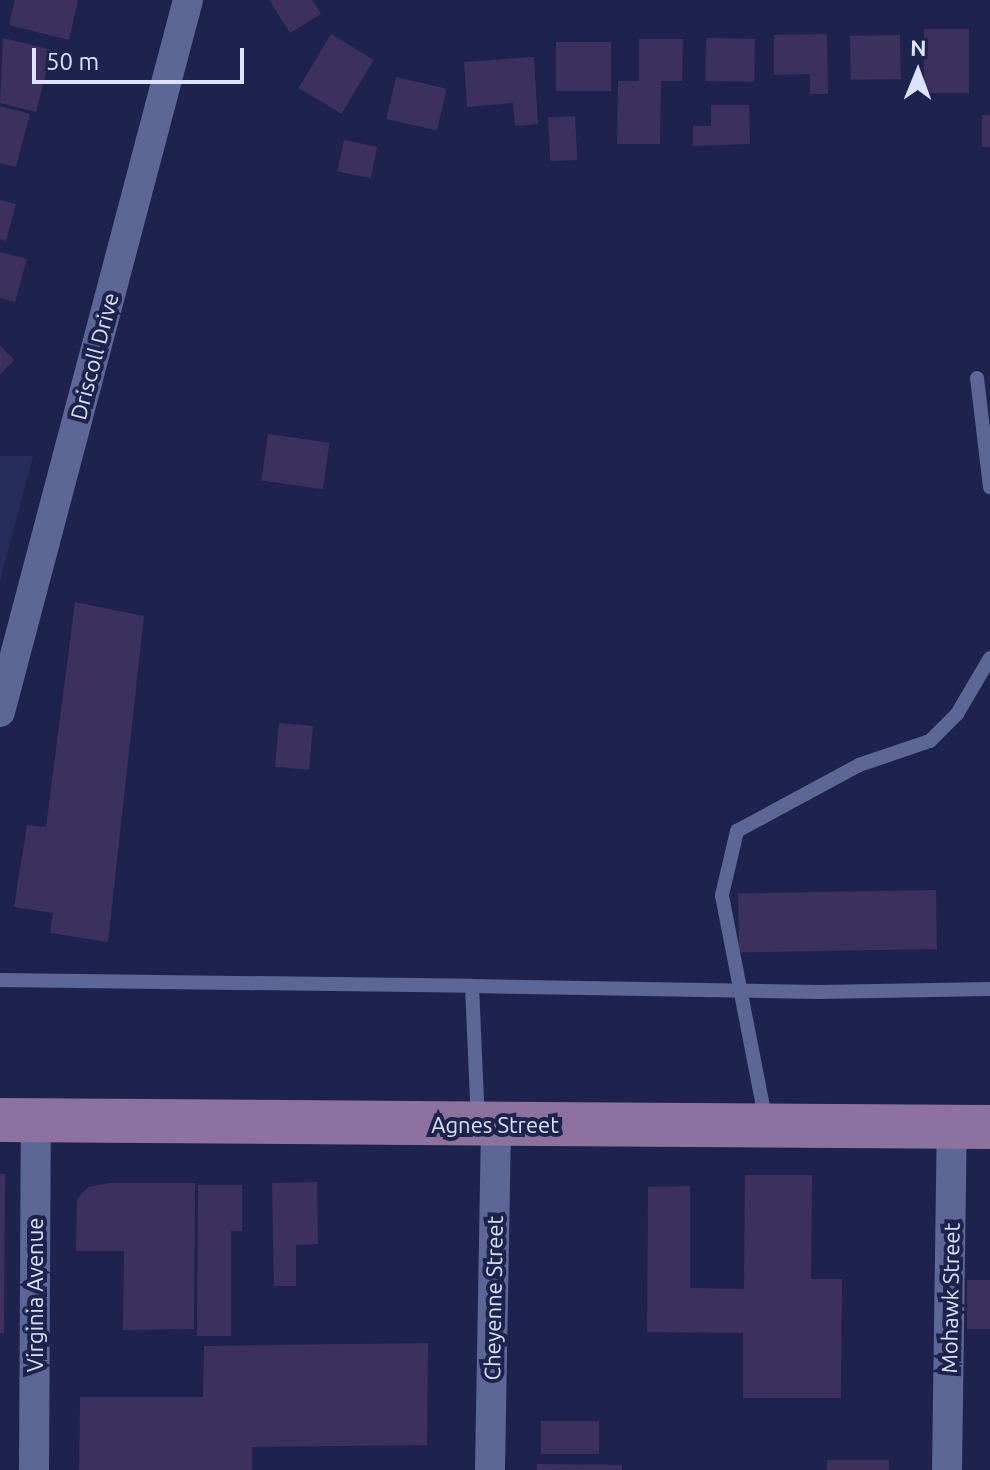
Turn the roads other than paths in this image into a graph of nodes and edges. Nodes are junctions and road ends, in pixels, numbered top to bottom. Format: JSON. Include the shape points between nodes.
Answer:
{"nodes":[{"id":1,"x":188,"y":0,"type":"edge"},
{"id":2,"x":977,"y":378,"type":"dead end"},
{"id":3,"x":990,"y":487,"type":"edge"},
{"id":4,"x":990,"y":658,"type":"edge"},
{"id":5,"x":0,"y":712,"type":"edge"},
{"id":6,"x":0,"y":980,"type":"edge"},
{"id":7,"x":472,"y":986,"type":"junction"},
{"id":8,"x":990,"y":989,"type":"edge"},
{"id":9,"x":741,"y":991,"type":"junction"},
{"id":10,"x":18,"y":1120,"type":"edge"},
{"id":11,"x":487,"y":1125,"type":"junction"},
{"id":12,"x":767,"y":1126,"type":"junction"},
{"id":13,"x":971,"y":1126,"type":"edge"},
{"id":14,"x":34,"y":1470,"type":"edge"},
{"id":15,"x":490,"y":1470,"type":"edge"},
{"id":16,"x":947,"y":1470,"type":"edge"}],
"edges":[{"from":1,"to":5,"type":"street","name":"Driscoll Drive"},
{"from":2,"to":3,"type":"lane"},
{"from":4,"to":9,"type":"lane","via":[[957,714],[930,741],[859,765],[737,831],[722,895]]},
{"from":6,"to":7,"type":"lane"},
{"from":7,"to":9,"type":"lane"},
{"from":7,"to":11,"type":"lane"},
{"from":8,"to":9,"type":"lane"},
{"from":9,"to":12,"type":"lane"},
{"from":10,"to":11,"type":"main road","name":"Agnes Street"},
{"from":10,"to":14,"type":"street","name":"Virginia Avenue"},
{"from":11,"to":12,"type":"main road","name":"Agnes Street"},
{"from":11,"to":15,"type":"street","name":"Cheyenne Street"},
{"from":12,"to":13,"type":"main road","name":"Agnes Street"},
{"from":13,"to":16,"type":"street","name":"Mohawk Street"}]}
